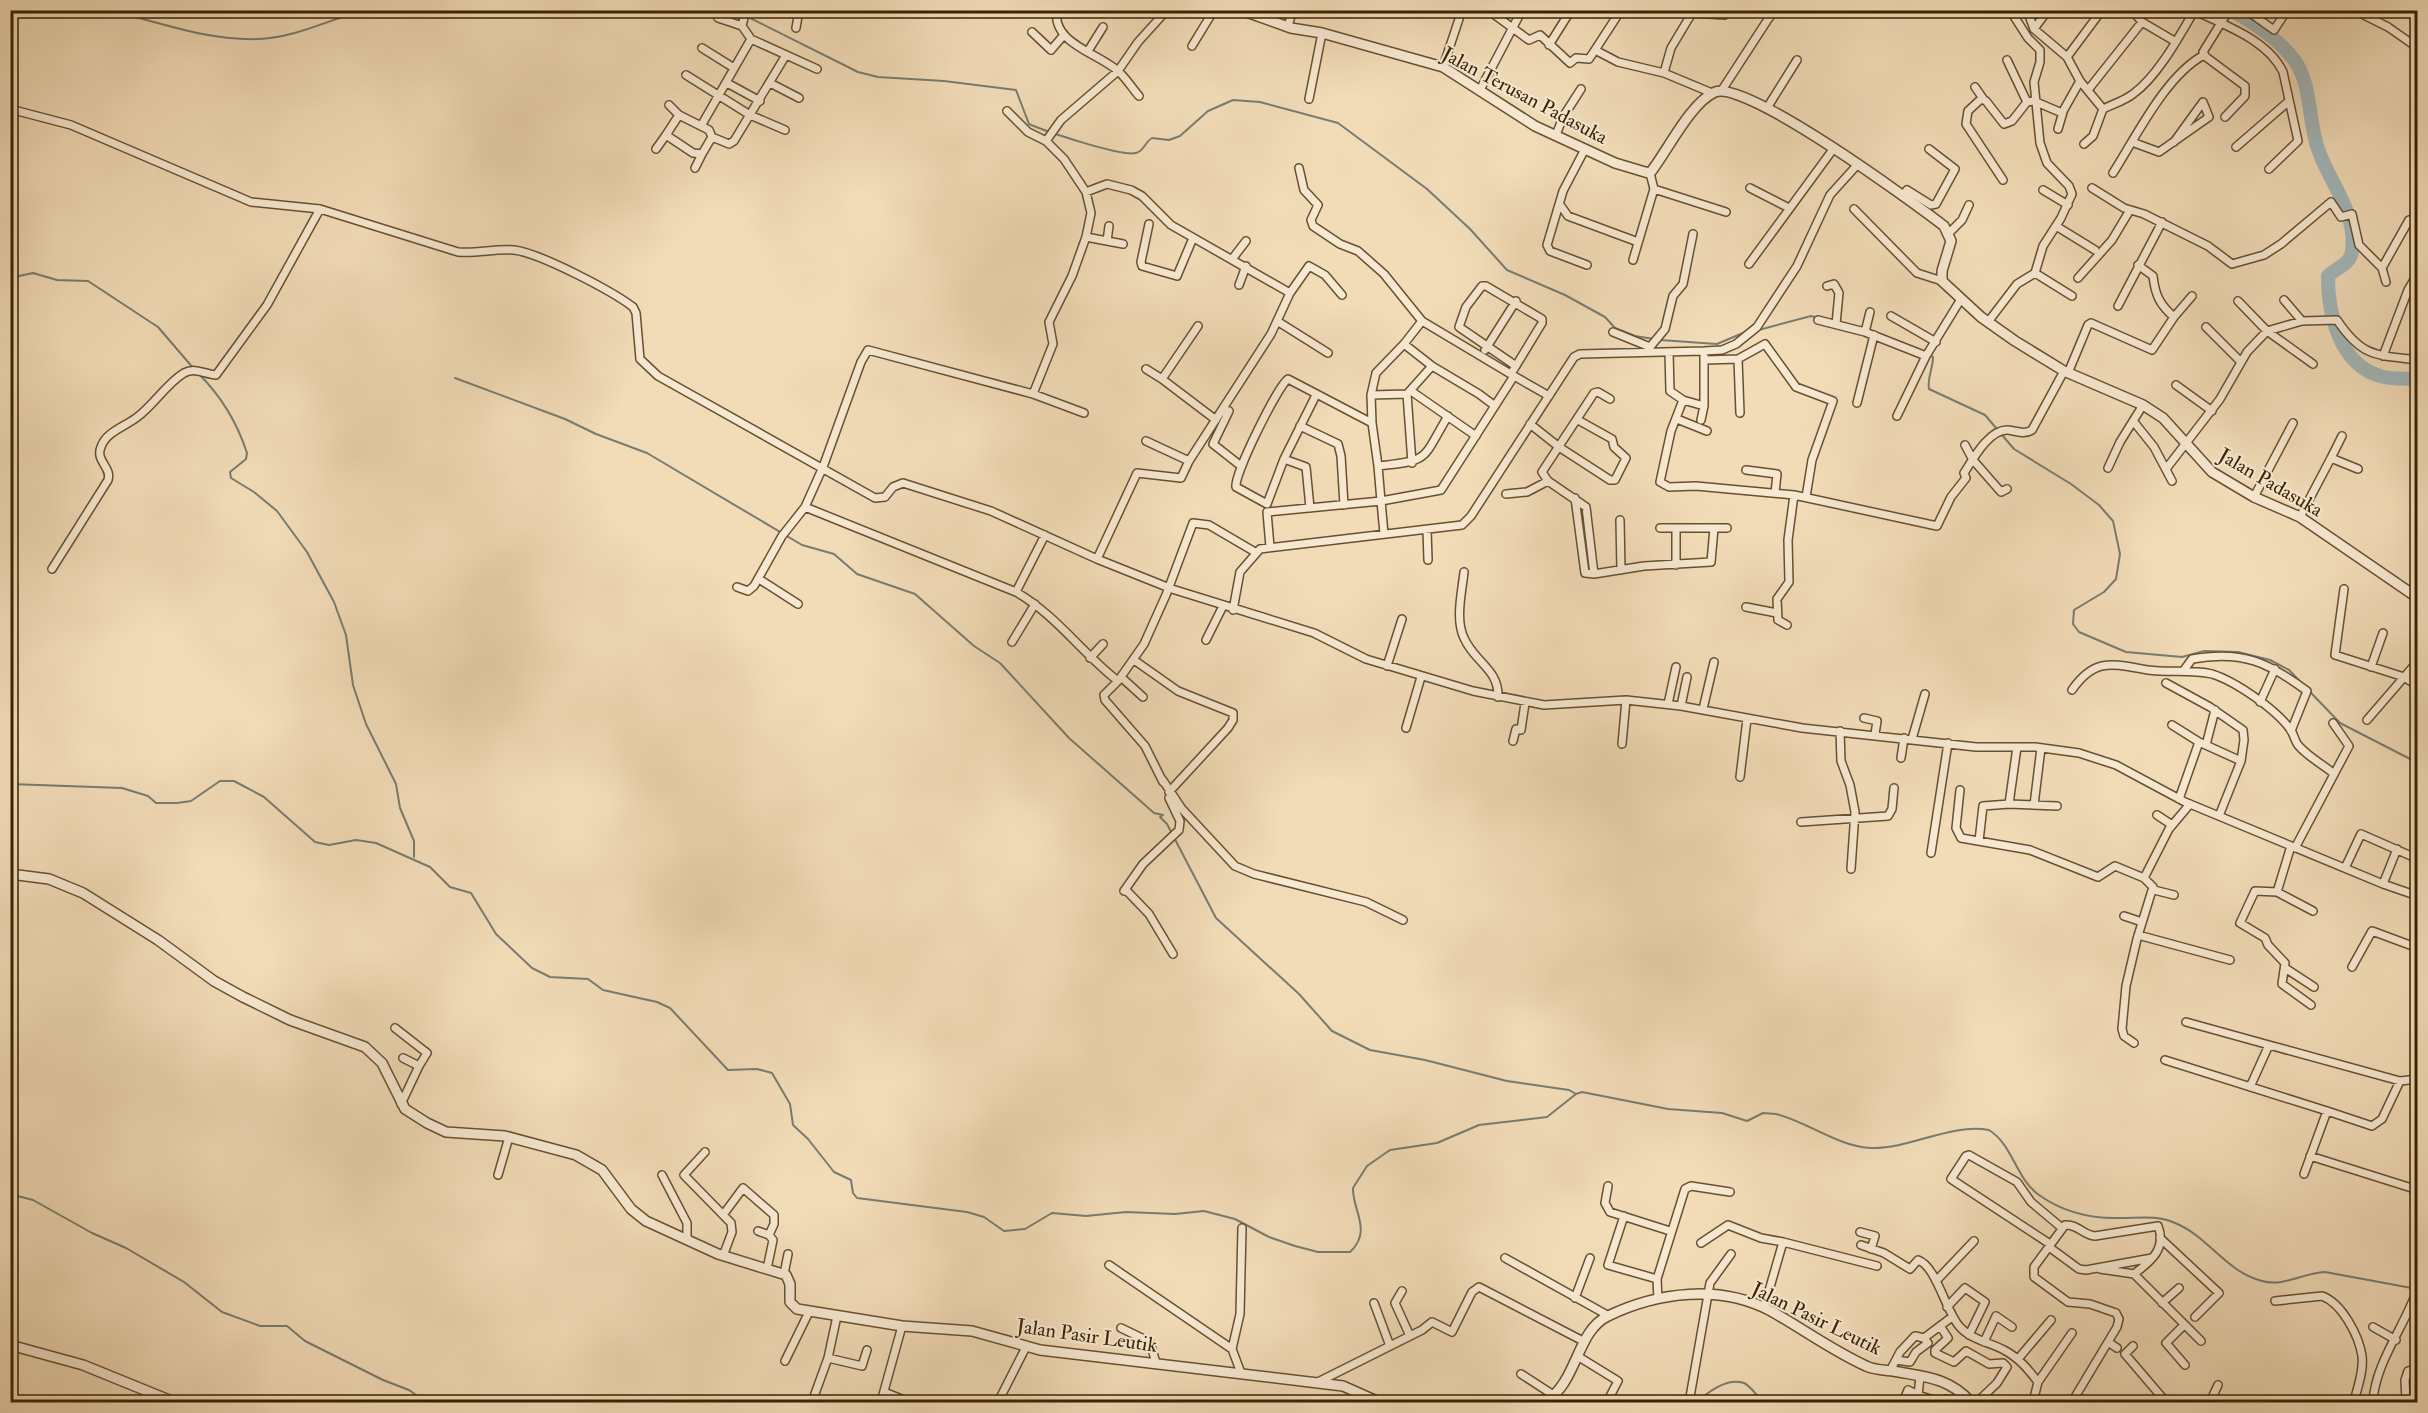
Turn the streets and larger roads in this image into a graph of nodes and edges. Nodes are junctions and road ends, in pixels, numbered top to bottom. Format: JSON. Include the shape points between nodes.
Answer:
{"nodes":[{"id":1,"x":746,"y":10,"type":"edge"},
{"id":2,"x":1057,"y":10,"type":"edge"},
{"id":3,"x":1167,"y":10,"type":"edge"},
{"id":4,"x":1214,"y":10,"type":"edge"},
{"id":5,"x":1241,"y":10,"type":"edge"},
{"id":6,"x":1293,"y":10,"type":"edge"},
{"id":7,"x":1488,"y":10,"type":"edge"},
{"id":8,"x":1572,"y":10,"type":"edge"},
{"id":9,"x":1621,"y":10,"type":"edge"},
{"id":10,"x":1682,"y":10,"type":"edge"},
{"id":11,"x":1728,"y":10,"type":"edge"},
{"id":12,"x":1761,"y":10,"type":"edge"},
{"id":13,"x":2010,"y":10,"type":"edge"},
{"id":14,"x":2027,"y":10,"type":"edge"},
{"id":15,"x":2048,"y":10,"type":"edge"},
{"id":16,"x":2102,"y":10,"type":"edge"},
{"id":17,"x":2132,"y":10,"type":"edge"},
{"id":18,"x":2246,"y":10,"type":"edge"},
{"id":19,"x":2287,"y":10,"type":"edge"},
{"id":20,"x":2354,"y":10,"type":"edge"},
{"id":21,"x":797,"y":11,"type":"edge"},
{"id":22,"x":1521,"y":11,"type":"edge"},
{"id":23,"x":2193,"y":11,"type":"edge"},
{"id":24,"x":2228,"y":12,"type":"edge"},
{"id":25,"x":1158,"y":13,"type":"edge"},
{"id":26,"x":1692,"y":13,"type":"junction"},
{"id":27,"x":1772,"y":14,"type":"edge"},
{"id":28,"x":718,"y":18,"type":"dead end"},
{"id":29,"x":1460,"y":20,"type":"dead end"},
{"id":30,"x":2142,"y":22,"type":"junction"},
{"id":31,"x":2222,"y":23,"type":"junction"},
{"id":32,"x":742,"y":26,"type":"junction"},
{"id":33,"x":1288,"y":26,"type":"junction"},
{"id":34,"x":1104,"y":27,"type":"dead end"},
{"id":35,"x":796,"y":28,"type":"dead end"},
{"id":36,"x":1511,"y":28,"type":"junction"},
{"id":37,"x":2034,"y":29,"type":"junction"},
{"id":38,"x":1032,"y":32,"type":"dead end"},
{"id":39,"x":1322,"y":33,"type":"junction"},
{"id":40,"x":1064,"y":36,"type":"junction"},
{"id":41,"x":751,"y":39,"type":"junction"},
{"id":42,"x":2176,"y":42,"type":"junction"},
{"id":43,"x":1549,"y":45,"type":"junction"},
{"id":44,"x":1192,"y":46,"type":"dead end"},
{"id":45,"x":702,"y":48,"type":"dead end"},
{"id":46,"x":2418,"y":48,"type":"edge"},
{"id":47,"x":1595,"y":50,"type":"junction"},
{"id":48,"x":1088,"y":51,"type":"junction"},
{"id":49,"x":786,"y":55,"type":"junction"},
{"id":50,"x":2204,"y":55,"type":"junction"},
{"id":51,"x":2067,"y":57,"type":"junction"},
{"id":52,"x":1797,"y":60,"type":"dead end"},
{"id":53,"x":2007,"y":60,"type":"dead end"},
{"id":54,"x":1443,"y":67,"type":"junction"},
{"id":55,"x":734,"y":68,"type":"junction"},
{"id":56,"x":817,"y":69,"type":"dead end"},
{"id":57,"x":1665,"y":69,"type":"dead end"},
{"id":58,"x":1118,"y":71,"type":"junction"},
{"id":59,"x":686,"y":75,"type":"dead end"},
{"id":60,"x":2080,"y":81,"type":"junction"},
{"id":61,"x":727,"y":82,"type":"junction"},
{"id":62,"x":770,"y":83,"type":"junction"},
{"id":63,"x":1975,"y":87,"type":"dead end"},
{"id":64,"x":1581,"y":89,"type":"dead end"},
{"id":65,"x":1480,"y":90,"type":"junction"},
{"id":66,"x":1722,"y":90,"type":"junction"},
{"id":67,"x":2088,"y":90,"type":"junction"},
{"id":68,"x":1712,"y":93,"type":"junction"},
{"id":69,"x":1139,"y":96,"type":"dead end"},
{"id":70,"x":718,"y":97,"type":"junction"},
{"id":71,"x":800,"y":98,"type":"dead end"},
{"id":72,"x":1309,"y":99,"type":"dead end"},
{"id":73,"x":1984,"y":100,"type":"junction"},
{"id":74,"x":2289,"y":100,"type":"junction"},
{"id":75,"x":760,"y":101,"type":"junction"},
{"id":76,"x":2031,"y":102,"type":"junction"},
{"id":77,"x":669,"y":105,"type":"dead end"},
{"id":78,"x":1767,"y":108,"type":"junction"},
{"id":79,"x":10,"y":109,"type":"edge"},
{"id":80,"x":2103,"y":109,"type":"junction"},
{"id":81,"x":1007,"y":111,"type":"dead end"},
{"id":82,"x":2063,"y":112,"type":"junction"},
{"id":83,"x":679,"y":115,"type":"junction"},
{"id":84,"x":750,"y":115,"type":"junction"},
{"id":85,"x":2224,"y":117,"type":"dead end"},
{"id":86,"x":701,"y":126,"type":"junction"},
{"id":87,"x":2058,"y":129,"type":"dead end"},
{"id":88,"x":786,"y":130,"type":"dead end"},
{"id":89,"x":666,"y":135,"type":"junction"},
{"id":90,"x":1556,"y":135,"type":"junction"},
{"id":91,"x":712,"y":136,"type":"junction"},
{"id":92,"x":1046,"y":141,"type":"junction"},
{"id":93,"x":2132,"y":142,"type":"junction"},
{"id":94,"x":2174,"y":142,"type":"junction"},
{"id":95,"x":2084,"y":144,"type":"dead end"},
{"id":96,"x":2236,"y":147,"type":"dead end"},
{"id":97,"x":1834,"y":148,"type":"junction"},
{"id":98,"x":656,"y":149,"type":"dead end"},
{"id":99,"x":1585,"y":149,"type":"junction"},
{"id":100,"x":1929,"y":149,"type":"dead end"},
{"id":101,"x":702,"y":154,"type":"junction"},
{"id":102,"x":1858,"y":164,"type":"junction"},
{"id":103,"x":695,"y":168,"type":"dead end"},
{"id":104,"x":1299,"y":168,"type":"dead end"},
{"id":105,"x":2269,"y":169,"type":"dead end"},
{"id":106,"x":2113,"y":172,"type":"dead end"},
{"id":107,"x":1650,"y":173,"type":"junction"},
{"id":108,"x":2003,"y":180,"type":"dead end"},
{"id":109,"x":1750,"y":188,"type":"dead end"},
{"id":110,"x":2092,"y":188,"type":"dead end"},
{"id":111,"x":1654,"y":189,"type":"junction"},
{"id":112,"x":2043,"y":190,"type":"dead end"},
{"id":113,"x":1086,"y":192,"type":"junction"},
{"id":114,"x":1902,"y":196,"type":"junction"},
{"id":115,"x":2068,"y":204,"type":"junction"},
{"id":116,"x":1969,"y":205,"type":"dead end"},
{"id":117,"x":1561,"y":206,"type":"junction"},
{"id":118,"x":1789,"y":208,"type":"junction"},
{"id":119,"x":1854,"y":208,"type":"dead end"},
{"id":120,"x":320,"y":209,"type":"junction"},
{"id":121,"x":2130,"y":210,"type":"junction"},
{"id":122,"x":1726,"y":212,"type":"dead end"},
{"id":123,"x":2418,"y":221,"type":"edge"},
{"id":124,"x":2162,"y":222,"type":"junction"},
{"id":125,"x":1149,"y":224,"type":"dead end"},
{"id":126,"x":1109,"y":226,"type":"dead end"},
{"id":127,"x":2056,"y":226,"type":"junction"},
{"id":128,"x":1949,"y":233,"type":"junction"},
{"id":129,"x":1693,"y":234,"type":"dead end"},
{"id":130,"x":1086,"y":237,"type":"junction"},
{"id":131,"x":1193,"y":238,"type":"junction"},
{"id":132,"x":1107,"y":241,"type":"junction"},
{"id":133,"x":1246,"y":241,"type":"dead end"},
{"id":134,"x":1638,"y":242,"type":"junction"},
{"id":135,"x":1123,"y":244,"type":"dead end"},
{"id":136,"x":2096,"y":250,"type":"dead end"},
{"id":137,"x":1233,"y":258,"type":"junction"},
{"id":138,"x":1633,"y":260,"type":"dead end"},
{"id":139,"x":1749,"y":264,"type":"dead end"},
{"id":140,"x":1587,"y":265,"type":"dead end"},
{"id":141,"x":2138,"y":265,"type":"junction"},
{"id":142,"x":1246,"y":266,"type":"junction"},
{"id":143,"x":2382,"y":268,"type":"junction"},
{"id":144,"x":2035,"y":273,"type":"junction"},
{"id":145,"x":2418,"y":273,"type":"edge"},
{"id":146,"x":2078,"y":278,"type":"dead end"},
{"id":147,"x":1942,"y":281,"type":"junction"},
{"id":148,"x":2386,"y":282,"type":"dead end"},
{"id":149,"x":1239,"y":285,"type":"dead end"},
{"id":150,"x":1827,"y":286,"type":"dead end"},
{"id":151,"x":1290,"y":293,"type":"junction"},
{"id":152,"x":1342,"y":295,"type":"dead end"},
{"id":153,"x":2072,"y":296,"type":"dead end"},
{"id":154,"x":2192,"y":296,"type":"dead end"},
{"id":155,"x":1961,"y":299,"type":"junction"},
{"id":156,"x":2284,"y":300,"type":"dead end"},
{"id":157,"x":2238,"y":301,"type":"dead end"},
{"id":158,"x":1516,"y":302,"type":"junction"},
{"id":159,"x":2118,"y":306,"type":"dead end"},
{"id":160,"x":1870,"y":312,"type":"dead end"},
{"id":161,"x":1891,"y":316,"type":"dead end"},
{"id":162,"x":2174,"y":317,"type":"junction"},
{"id":163,"x":1818,"y":320,"type":"dead end"},
{"id":164,"x":1277,"y":321,"type":"junction"},
{"id":165,"x":1422,"y":321,"type":"junction"},
{"id":166,"x":2302,"y":321,"type":"junction"},
{"id":167,"x":1988,"y":322,"type":"junction"},
{"id":168,"x":1836,"y":324,"type":"junction"},
{"id":169,"x":1198,"y":326,"type":"dead end"},
{"id":170,"x":2206,"y":327,"type":"dead end"},
{"id":171,"x":2266,"y":331,"type":"junction"},
{"id":172,"x":1613,"y":332,"type":"dead end"},
{"id":173,"x":1865,"y":332,"type":"junction"},
{"id":174,"x":1874,"y":335,"type":"junction"},
{"id":175,"x":1936,"y":342,"type":"junction"},
{"id":176,"x":1404,"y":344,"type":"junction"},
{"id":177,"x":1486,"y":348,"type":"junction"},
{"id":178,"x":1651,"y":350,"type":"junction"},
{"id":179,"x":1704,"y":351,"type":"junction"},
{"id":180,"x":1669,"y":352,"type":"junction"},
{"id":181,"x":1328,"y":353,"type":"dead end"},
{"id":182,"x":1482,"y":355,"type":"junction"},
{"id":183,"x":1926,"y":356,"type":"junction"},
{"id":184,"x":2383,"y":356,"type":"junction"},
{"id":185,"x":1738,"y":359,"type":"junction"},
{"id":186,"x":1705,"y":360,"type":"junction"},
{"id":187,"x":2418,"y":360,"type":"edge"},
{"id":188,"x":2241,"y":362,"type":"junction"},
{"id":189,"x":2313,"y":364,"type":"dead end"},
{"id":190,"x":1432,"y":366,"type":"junction"},
{"id":191,"x":1516,"y":366,"type":"junction"},
{"id":192,"x":1146,"y":369,"type":"dead end"},
{"id":193,"x":2066,"y":372,"type":"junction"},
{"id":194,"x":1512,"y":375,"type":"junction"},
{"id":195,"x":1162,"y":379,"type":"junction"},
{"id":196,"x":2176,"y":385,"type":"dead end"},
{"id":197,"x":1409,"y":392,"type":"junction"},
{"id":198,"x":1033,"y":394,"type":"junction"},
{"id":199,"x":1316,"y":395,"type":"junction"},
{"id":200,"x":1371,"y":395,"type":"junction"},
{"id":201,"x":1549,"y":396,"type":"junction"},
{"id":202,"x":1610,"y":399,"type":"dead end"},
{"id":203,"x":1683,"y":399,"type":"junction"},
{"id":204,"x":1857,"y":402,"type":"dead end"},
{"id":205,"x":2143,"y":405,"type":"junction"},
{"id":206,"x":1495,"y":406,"type":"junction"},
{"id":207,"x":1704,"y":406,"type":"junction"},
{"id":208,"x":1229,"y":411,"type":"dead end"},
{"id":209,"x":2212,"y":411,"type":"junction"},
{"id":210,"x":1084,"y":413,"type":"dead end"},
{"id":211,"x":1740,"y":413,"type":"dead end"},
{"id":212,"x":1448,"y":416,"type":"junction"},
{"id":213,"x":1897,"y":416,"type":"dead end"},
{"id":214,"x":1677,"y":418,"type":"junction"},
{"id":215,"x":1216,"y":420,"type":"junction"},
{"id":216,"x":1578,"y":420,"type":"junction"},
{"id":217,"x":1701,"y":420,"type":"dead end"},
{"id":218,"x":2134,"y":422,"type":"junction"},
{"id":219,"x":1372,"y":423,"type":"junction"},
{"id":220,"x":2293,"y":423,"type":"dead end"},
{"id":221,"x":1530,"y":424,"type":"junction"},
{"id":222,"x":1300,"y":426,"type":"junction"},
{"id":223,"x":1707,"y":431,"type":"dead end"},
{"id":224,"x":1476,"y":436,"type":"junction"},
{"id":225,"x":2342,"y":436,"type":"dead end"},
{"id":226,"x":1146,"y":441,"type":"dead end"},
{"id":227,"x":1965,"y":445,"type":"dead end"},
{"id":228,"x":2188,"y":445,"type":"junction"},
{"id":229,"x":1559,"y":447,"type":"junction"},
{"id":230,"x":2331,"y":458,"type":"junction"},
{"id":231,"x":1284,"y":459,"type":"junction"},
{"id":232,"x":1973,"y":460,"type":"junction"},
{"id":233,"x":1189,"y":462,"type":"junction"},
{"id":234,"x":1412,"y":463,"type":"junction"},
{"id":235,"x":1241,"y":466,"type":"junction"},
{"id":236,"x":1378,"y":466,"type":"junction"},
{"id":237,"x":823,"y":467,"type":"junction"},
{"id":238,"x":2108,"y":468,"type":"dead end"},
{"id":239,"x":2166,"y":469,"type":"junction"},
{"id":240,"x":2358,"y":469,"type":"dead end"},
{"id":241,"x":1746,"y":470,"type":"dead end"},
{"id":242,"x":1548,"y":481,"type":"junction"},
{"id":243,"x":2172,"y":481,"type":"dead end"},
{"id":244,"x":2007,"y":489,"type":"dead end"},
{"id":245,"x":1775,"y":493,"type":"junction"},
{"id":246,"x":1506,"y":494,"type":"dead end"},
{"id":247,"x":1794,"y":495,"type":"junction"},
{"id":248,"x":1806,"y":497,"type":"junction"},
{"id":249,"x":2254,"y":497,"type":"junction"},
{"id":250,"x":1575,"y":498,"type":"junction"},
{"id":251,"x":1381,"y":501,"type":"junction"},
{"id":252,"x":1344,"y":505,"type":"junction"},
{"id":253,"x":805,"y":507,"type":"junction"},
{"id":254,"x":1267,"y":508,"type":"junction"},
{"id":255,"x":1310,"y":508,"type":"junction"},
{"id":256,"x":2300,"y":517,"type":"junction"},
{"id":257,"x":1620,"y":520,"type":"dead end"},
{"id":258,"x":1660,"y":528,"type":"dead end"},
{"id":259,"x":1714,"y":528,"type":"junction"},
{"id":260,"x":1727,"y":528,"type":"dead end"},
{"id":261,"x":1676,"y":529,"type":"junction"},
{"id":262,"x":1427,"y":530,"type":"junction"},
{"id":263,"x":1384,"y":534,"type":"junction"},
{"id":264,"x":1045,"y":535,"type":"junction"},
{"id":265,"x":1270,"y":547,"type":"junction"},
{"id":266,"x":1255,"y":552,"type":"junction"},
{"id":267,"x":1097,"y":559,"type":"junction"},
{"id":268,"x":1428,"y":560,"type":"dead end"},
{"id":269,"x":1676,"y":565,"type":"junction"},
{"id":270,"x":52,"y":569,"type":"dead end"},
{"id":271,"x":1621,"y":570,"type":"junction"},
{"id":272,"x":1464,"y":572,"type":"dead end"},
{"id":273,"x":1594,"y":574,"type":"junction"},
{"id":274,"x":759,"y":579,"type":"junction"},
{"id":275,"x":737,"y":587,"type":"dead end"},
{"id":276,"x":1169,"y":588,"type":"junction"},
{"id":277,"x":2344,"y":589,"type":"dead end"},
{"id":278,"x":1017,"y":592,"type":"junction"},
{"id":279,"x":2416,"y":593,"type":"edge"},
{"id":280,"x":798,"y":604,"type":"dead end"},
{"id":281,"x":1035,"y":604,"type":"junction"},
{"id":282,"x":1223,"y":606,"type":"junction"},
{"id":283,"x":1746,"y":607,"type":"dead end"},
{"id":284,"x":1233,"y":610,"type":"junction"},
{"id":285,"x":1777,"y":613,"type":"junction"},
{"id":286,"x":1402,"y":619,"type":"dead end"},
{"id":287,"x":1787,"y":624,"type":"dead end"},
{"id":288,"x":2383,"y":633,"type":"dead end"},
{"id":289,"x":1206,"y":640,"type":"dead end"},
{"id":290,"x":1012,"y":642,"type":"dead end"},
{"id":291,"x":1102,"y":645,"type":"dead end"},
{"id":292,"x":1090,"y":658,"type":"junction"},
{"id":293,"x":1134,"y":660,"type":"junction"},
{"id":294,"x":2418,"y":661,"type":"edge"},
{"id":295,"x":1714,"y":663,"type":"dead end"},
{"id":296,"x":1387,"y":666,"type":"junction"},
{"id":297,"x":1676,"y":666,"type":"dead end"},
{"id":298,"x":2371,"y":667,"type":"junction"},
{"id":299,"x":2275,"y":669,"type":"junction"},
{"id":300,"x":2184,"y":670,"type":"junction"},
{"id":301,"x":1421,"y":676,"type":"junction"},
{"id":302,"x":2404,"y":676,"type":"junction"},
{"id":303,"x":1688,"y":677,"type":"dead end"},
{"id":304,"x":1119,"y":679,"type":"junction"},
{"id":305,"x":2166,"y":683,"type":"dead end"},
{"id":306,"x":2418,"y":686,"type":"edge"},
{"id":307,"x":2072,"y":690,"type":"dead end"},
{"id":308,"x":1925,"y":694,"type":"dead end"},
{"id":309,"x":1143,"y":697,"type":"dead end"},
{"id":310,"x":1498,"y":697,"type":"junction"},
{"id":311,"x":1626,"y":700,"type":"junction"},
{"id":312,"x":2260,"y":702,"type":"junction"},
{"id":313,"x":1525,"y":703,"type":"junction"},
{"id":314,"x":1668,"y":704,"type":"junction"},
{"id":315,"x":1681,"y":706,"type":"junction"},
{"id":316,"x":1703,"y":710,"type":"junction"},
{"id":317,"x":2215,"y":710,"type":"junction"},
{"id":318,"x":1864,"y":718,"type":"dead end"},
{"id":319,"x":1747,"y":719,"type":"junction"},
{"id":320,"x":2367,"y":720,"type":"dead end"},
{"id":321,"x":2333,"y":723,"type":"dead end"},
{"id":322,"x":2172,"y":725,"type":"dead end"},
{"id":323,"x":1406,"y":728,"type":"dead end"},
{"id":324,"x":1840,"y":731,"type":"junction"},
{"id":325,"x":2292,"y":731,"type":"junction"},
{"id":326,"x":1875,"y":734,"type":"junction"},
{"id":327,"x":1908,"y":738,"type":"junction"},
{"id":328,"x":1513,"y":741,"type":"dead end"},
{"id":329,"x":1948,"y":743,"type":"junction"},
{"id":330,"x":1622,"y":744,"type":"dead end"},
{"id":331,"x":2202,"y":744,"type":"junction"},
{"id":332,"x":2017,"y":747,"type":"junction"},
{"id":333,"x":2041,"y":748,"type":"junction"},
{"id":334,"x":1901,"y":758,"type":"dead end"},
{"id":335,"x":2241,"y":761,"type":"junction"},
{"id":336,"x":2333,"y":773,"type":"junction"},
{"id":337,"x":1740,"y":777,"type":"dead end"},
{"id":338,"x":1162,"y":779,"type":"junction"},
{"id":339,"x":1894,"y":788,"type":"dead end"},
{"id":340,"x":1960,"y":790,"type":"dead end"},
{"id":341,"x":1169,"y":792,"type":"junction"},
{"id":342,"x":2179,"y":799,"type":"junction"},
{"id":343,"x":2009,"y":804,"type":"junction"},
{"id":344,"x":2190,"y":804,"type":"junction"},
{"id":345,"x":2034,"y":805,"type":"junction"},
{"id":346,"x":2057,"y":806,"type":"dead end"},
{"id":347,"x":2157,"y":815,"type":"dead end"},
{"id":348,"x":2219,"y":816,"type":"junction"},
{"id":349,"x":1855,"y":819,"type":"junction"},
{"id":350,"x":1801,"y":822,"type":"dead end"},
{"id":351,"x":2172,"y":825,"type":"junction"},
{"id":352,"x":1979,"y":841,"type":"junction"},
{"id":353,"x":2293,"y":847,"type":"junction"},
{"id":354,"x":2397,"y":849,"type":"junction"},
{"id":355,"x":1931,"y":853,"type":"dead end"},
{"id":356,"x":2418,"y":859,"type":"edge"},
{"id":357,"x":2345,"y":868,"type":"junction"},
{"id":358,"x":1851,"y":869,"type":"dead end"},
{"id":359,"x":10,"y":874,"type":"edge"},
{"id":360,"x":2144,"y":878,"type":"junction"},
{"id":361,"x":2383,"y":884,"type":"junction"},
{"id":362,"x":2154,"y":890,"type":"junction"},
{"id":363,"x":2277,"y":892,"type":"junction"},
{"id":364,"x":2174,"y":895,"type":"dead end"},
{"id":365,"x":2418,"y":896,"type":"edge"},
{"id":366,"x":2313,"y":911,"type":"dead end"},
{"id":367,"x":2124,"y":916,"type":"dead end"},
{"id":368,"x":1403,"y":920,"type":"dead end"},
{"id":369,"x":2142,"y":922,"type":"junction"},
{"id":370,"x":2138,"y":936,"type":"junction"},
{"id":371,"x":2418,"y":948,"type":"edge"},
{"id":372,"x":1173,"y":954,"type":"dead end"},
{"id":373,"x":2229,"y":960,"type":"dead end"},
{"id":374,"x":2352,"y":967,"type":"dead end"},
{"id":375,"x":2285,"y":968,"type":"junction"},
{"id":376,"x":2314,"y":987,"type":"dead end"},
{"id":377,"x":2311,"y":1005,"type":"dead end"},
{"id":378,"x":2186,"y":1022,"type":"dead end"},
{"id":379,"x":395,"y":1028,"type":"dead end"},
{"id":380,"x":2134,"y":1043,"type":"dead end"},
{"id":381,"x":2269,"y":1045,"type":"junction"},
{"id":382,"x":403,"y":1058,"type":"dead end"},
{"id":383,"x":2165,"y":1060,"type":"dead end"},
{"id":384,"x":419,"y":1066,"type":"junction"},
{"id":385,"x":2418,"y":1079,"type":"edge"},
{"id":386,"x":2400,"y":1081,"type":"junction"},
{"id":387,"x":2250,"y":1087,"type":"junction"},
{"id":388,"x":401,"y":1104,"type":"junction"},
{"id":389,"x":2327,"y":1111,"type":"junction"},
{"id":390,"x":509,"y":1137,"type":"junction"},
{"id":391,"x":705,"y":1152,"type":"dead end"},
{"id":392,"x":2310,"y":1156,"type":"junction"},
{"id":393,"x":2304,"y":1173,"type":"dead end"},
{"id":394,"x":498,"y":1175,"type":"dead end"},
{"id":395,"x":662,"y":1175,"type":"dead end"},
{"id":396,"x":1608,"y":1186,"type":"dead end"},
{"id":397,"x":2418,"y":1190,"type":"edge"},
{"id":398,"x":1730,"y":1192,"type":"dead end"},
{"id":399,"x":723,"y":1215,"type":"junction"},
{"id":400,"x":1623,"y":1216,"type":"junction"},
{"id":401,"x":1242,"y":1228,"type":"dead end"},
{"id":402,"x":2062,"y":1228,"type":"junction"},
{"id":403,"x":758,"y":1231,"type":"dead end"},
{"id":404,"x":1670,"y":1231,"type":"junction"},
{"id":405,"x":1860,"y":1232,"type":"dead end"},
{"id":406,"x":769,"y":1235,"type":"junction"},
{"id":407,"x":2160,"y":1238,"type":"junction"},
{"id":408,"x":687,"y":1239,"type":"junction"},
{"id":409,"x":1974,"y":1241,"type":"dead end"},
{"id":410,"x":1783,"y":1242,"type":"junction"},
{"id":411,"x":1701,"y":1243,"type":"dead end"},
{"id":412,"x":1861,"y":1245,"type":"dead end"},
{"id":413,"x":2050,"y":1245,"type":"junction"},
{"id":414,"x":1871,"y":1249,"type":"junction"},
{"id":415,"x":788,"y":1254,"type":"dead end"},
{"id":416,"x":1731,"y":1254,"type":"dead end"},
{"id":417,"x":723,"y":1256,"type":"junction"},
{"id":418,"x":1505,"y":1258,"type":"dead end"},
{"id":419,"x":1590,"y":1258,"type":"dead end"},
{"id":420,"x":2152,"y":1258,"type":"junction"},
{"id":421,"x":1109,"y":1265,"type":"dead end"},
{"id":422,"x":1877,"y":1266,"type":"dead end"},
{"id":423,"x":767,"y":1269,"type":"junction"},
{"id":424,"x":2100,"y":1269,"type":"junction"},
{"id":425,"x":784,"y":1274,"type":"junction"},
{"id":426,"x":2134,"y":1274,"type":"junction"},
{"id":427,"x":1657,"y":1279,"type":"junction"},
{"id":428,"x":1936,"y":1281,"type":"junction"},
{"id":429,"x":2179,"y":1288,"type":"dead end"},
{"id":430,"x":2417,"y":1290,"type":"edge"},
{"id":431,"x":1402,"y":1291,"type":"dead end"},
{"id":432,"x":1709,"y":1295,"type":"junction"},
{"id":433,"x":1575,"y":1298,"type":"junction"},
{"id":434,"x":1658,"y":1299,"type":"junction"},
{"id":435,"x":2275,"y":1301,"type":"dead end"},
{"id":436,"x":1374,"y":1303,"type":"dead end"},
{"id":437,"x":2162,"y":1303,"type":"junction"},
{"id":438,"x":1947,"y":1307,"type":"junction"},
{"id":439,"x":1764,"y":1308,"type":"junction"},
{"id":440,"x":809,"y":1312,"type":"junction"},
{"id":441,"x":837,"y":1316,"type":"junction"},
{"id":442,"x":1609,"y":1316,"type":"junction"},
{"id":443,"x":1952,"y":1317,"type":"junction"},
{"id":444,"x":2195,"y":1317,"type":"dead end"},
{"id":445,"x":2051,"y":1320,"type":"dead end"},
{"id":446,"x":2184,"y":1325,"type":"junction"},
{"id":447,"x":902,"y":1326,"type":"junction"},
{"id":448,"x":1940,"y":1326,"type":"junction"},
{"id":449,"x":2012,"y":1327,"type":"dead end"},
{"id":450,"x":2373,"y":1327,"type":"dead end"},
{"id":451,"x":1121,"y":1328,"type":"dead end"},
{"id":452,"x":2072,"y":1333,"type":"dead end"},
{"id":453,"x":1969,"y":1335,"type":"junction"},
{"id":454,"x":1410,"y":1336,"type":"junction"},
{"id":455,"x":1924,"y":1338,"type":"junction"},
{"id":456,"x":2396,"y":1340,"type":"junction"},
{"id":457,"x":2201,"y":1341,"type":"dead end"},
{"id":458,"x":1585,"y":1342,"type":"junction"},
{"id":459,"x":1984,"y":1342,"type":"junction"},
{"id":460,"x":2108,"y":1342,"type":"junction"},
{"id":461,"x":10,"y":1345,"type":"edge"},
{"id":462,"x":1390,"y":1346,"type":"junction"},
{"id":463,"x":2133,"y":1346,"type":"dead end"},
{"id":464,"x":1026,"y":1347,"type":"junction"},
{"id":465,"x":2117,"y":1348,"type":"dead end"},
{"id":466,"x":1232,"y":1349,"type":"junction"},
{"id":467,"x":867,"y":1350,"type":"dead end"},
{"id":468,"x":1579,"y":1357,"type":"junction"},
{"id":469,"x":828,"y":1358,"type":"junction"},
{"id":470,"x":2018,"y":1359,"type":"junction"},
{"id":471,"x":1896,"y":1360,"type":"junction"},
{"id":472,"x":785,"y":1361,"type":"dead end"},
{"id":473,"x":1156,"y":1363,"type":"junction"},
{"id":474,"x":2185,"y":1365,"type":"dead end"},
{"id":475,"x":2418,"y":1368,"type":"edge"},
{"id":476,"x":1890,"y":1371,"type":"junction"},
{"id":477,"x":1242,"y":1373,"type":"junction"},
{"id":478,"x":1521,"y":1374,"type":"dead end"},
{"id":479,"x":1920,"y":1377,"type":"junction"},
{"id":480,"x":2038,"y":1382,"type":"junction"},
{"id":481,"x":1314,"y":1384,"type":"junction"},
{"id":482,"x":2218,"y":1385,"type":"dead end"},
{"id":483,"x":884,"y":1392,"type":"junction"},
{"id":484,"x":1918,"y":1395,"type":"junction"},
{"id":485,"x":1555,"y":1396,"type":"junction"},
{"id":486,"x":1690,"y":1397,"type":"dead end"},
{"id":487,"x":152,"y":1399,"type":"edge"},
{"id":488,"x":1929,"y":1401,"type":"edge"},
{"id":489,"x":2354,"y":1401,"type":"edge"},
{"id":490,"x":174,"y":1402,"type":"edge"},
{"id":491,"x":812,"y":1402,"type":"edge"},
{"id":492,"x":881,"y":1402,"type":"edge"},
{"id":493,"x":909,"y":1402,"type":"edge"},
{"id":494,"x":998,"y":1402,"type":"edge"},
{"id":495,"x":1379,"y":1402,"type":"edge"},
{"id":496,"x":1545,"y":1402,"type":"edge"},
{"id":497,"x":1607,"y":1402,"type":"edge"},
{"id":498,"x":1903,"y":1402,"type":"edge"},
{"id":499,"x":1939,"y":1402,"type":"edge"},
{"id":500,"x":1944,"y":1402,"type":"edge"},
{"id":501,"x":1956,"y":1402,"type":"edge"},
{"id":502,"x":1970,"y":1402,"type":"edge"},
{"id":503,"x":1977,"y":1402,"type":"edge"},
{"id":504,"x":2033,"y":1402,"type":"edge"},
{"id":505,"x":2072,"y":1402,"type":"edge"},
{"id":506,"x":2166,"y":1402,"type":"edge"},
{"id":507,"x":2210,"y":1402,"type":"edge"},
{"id":508,"x":2366,"y":1402,"type":"edge"},
{"id":509,"x":2373,"y":1402,"type":"edge"},
{"id":510,"x":2406,"y":1402,"type":"edge"}],
"edges":[{"from":1,"to":32,"type":"street"},
{"from":2,"to":40,"type":"street","via":[[1056,25]]},
{"from":3,"to":25,"type":"street"},
{"from":4,"to":44,"type":"street"},
{"from":5,"to":33,"type":"street","name":"Jalan Terusan Padasuka"},
{"from":6,"to":33,"type":"street"},
{"from":7,"to":36,"type":"street"},
{"from":8,"to":43,"type":"street"},
{"from":9,"to":47,"type":"street"},
{"from":10,"to":26,"type":"street"},
{"from":11,"to":26,"type":"street","via":[[1725,15]]},
{"from":12,"to":27,"type":"street"},
{"from":13,"to":76,"type":"street","via":[[2040,50]]},
{"from":14,"to":37,"type":"street"},
{"from":15,"to":37,"type":"street"},
{"from":16,"to":51,"type":"street"},
{"from":17,"to":30,"type":"street"},
{"from":18,"to":19,"type":"street","via":[[2274,30]]},
{"from":20,"to":46,"type":"street"},
{"from":21,"to":35,"type":"street"},
{"from":22,"to":36,"type":"street"},
{"from":23,"to":31,"type":"street"},
{"from":23,"to":42,"type":"street"},
{"from":24,"to":31,"type":"street"},
{"from":25,"to":58,"type":"street"},
{"from":26,"to":57,"type":"street","via":[[1671,48]]},
{"from":27,"to":66,"type":"street"},
{"from":28,"to":32,"type":"street"},
{"from":29,"to":54,"type":"street"},
{"from":30,"to":42,"type":"street"},
{"from":30,"to":67,"type":"street"},
{"from":31,"to":50,"type":"street"},
{"from":31,"to":74,"type":"street","via":[[2274,56],[2283,72]]},
{"from":32,"to":41,"type":"street"},
{"from":33,"to":39,"type":"street","name":"Jalan Terusan Padasuka"},
{"from":34,"to":48,"type":"street"},
{"from":36,"to":43,"type":"street","via":[[1530,40],[1540,35]]},
{"from":36,"to":65,"type":"street"},
{"from":37,"to":51,"type":"street"},
{"from":38,"to":40,"type":"street","via":[[1051,50]]},
{"from":39,"to":54,"type":"street","name":"Jalan Terusan Padasuka"},
{"from":39,"to":72,"type":"street"},
{"from":40,"to":48,"type":"street"},
{"from":41,"to":49,"type":"street"},
{"from":41,"to":55,"type":"street"},
{"from":42,"to":80,"type":"street","via":[[2134,93]]},
{"from":43,"to":47,"type":"street","via":[[1570,63],[1576,58],[1589,59]]},
{"from":45,"to":55,"type":"street"},
{"from":47,"to":68,"type":"street","via":[[1618,62],[1664,73]]},
{"from":48,"to":58,"type":"street"},
{"from":49,"to":56,"type":"street"},
{"from":49,"to":62,"type":"street"},
{"from":50,"to":85,"type":"street","via":[[2245,86],[2245,96]]},
{"from":50,"to":93,"type":"street","via":[[2188,63]]},
{"from":51,"to":60,"type":"street"},
{"from":52,"to":78,"type":"street"},
{"from":53,"to":76,"type":"street"},
{"from":54,"to":65,"type":"street","name":"Jalan Terusan Padasuka"},
{"from":55,"to":61,"type":"street"},
{"from":58,"to":69,"type":"street"},
{"from":58,"to":92,"type":"street","via":[[1061,120]]},
{"from":59,"to":70,"type":"street"},
{"from":60,"to":67,"type":"street"},
{"from":60,"to":82,"type":"street"},
{"from":61,"to":70,"type":"street"},
{"from":61,"to":75,"type":"street"},
{"from":62,"to":71,"type":"street"},
{"from":62,"to":75,"type":"street"},
{"from":63,"to":73,"type":"street"},
{"from":64,"to":90,"type":"street"},
{"from":65,"to":90,"type":"street","name":"Jalan Terusan Padasuka","via":[[1514,114]]},
{"from":66,"to":68,"type":"street"},
{"from":66,"to":78,"type":"street"},
{"from":67,"to":80,"type":"street"},
{"from":68,"to":107,"type":"street","via":[[1693,112]]},
{"from":70,"to":84,"type":"street"},
{"from":70,"to":86,"type":"street"},
{"from":73,"to":76,"type":"street","via":[[2004,124],[2012,122]]},
{"from":73,"to":108,"type":"street","via":[[1968,111],[1966,123]]},
{"from":74,"to":96,"type":"street"},
{"from":74,"to":105,"type":"street","via":[[2298,144]]},
{"from":75,"to":84,"type":"street"},
{"from":76,"to":82,"type":"street"},
{"from":76,"to":115,"type":"street","via":[[2047,163],[2072,194]]},
{"from":77,"to":83,"type":"street"},
{"from":78,"to":97,"type":"street"},
{"from":79,"to":120,"type":"street","via":[[71,125],[251,202]]},
{"from":80,"to":95,"type":"street","via":[[2093,136]]},
{"from":81,"to":92,"type":"street","via":[[1028,132]]},
{"from":82,"to":87,"type":"street"},
{"from":83,"to":86,"type":"street"},
{"from":83,"to":89,"type":"street"},
{"from":84,"to":88,"type":"street"},
{"from":84,"to":91,"type":"street","via":[[732,143]]},
{"from":86,"to":91,"type":"street"},
{"from":89,"to":98,"type":"street"},
{"from":89,"to":101,"type":"street","via":[[693,153]]},
{"from":90,"to":99,"type":"street","name":"Jalan Terusan Padasuka"},
{"from":91,"to":101,"type":"street"},
{"from":92,"to":113,"type":"street","via":[[1064,159]]},
{"from":93,"to":94,"type":"street","via":[[2159,152]]},
{"from":93,"to":106,"type":"street"},
{"from":94,"to":94,"type":"street","via":[[2209,117],[2204,102],[2185,125]]},
{"from":97,"to":102,"type":"street"},
{"from":97,"to":118,"type":"street"},
{"from":99,"to":107,"type":"street","name":"Jalan Terusan Padasuka"},
{"from":99,"to":117,"type":"street","via":[[1563,191]]},
{"from":100,"to":114,"type":"street","via":[[1954,167],[1946,188],[1934,205],[1907,190]]},
{"from":101,"to":103,"type":"street"},
{"from":102,"to":114,"type":"street"},
{"from":102,"to":179,"type":"street","via":[[1830,195],[1797,266],[1757,327],[1736,345]]},
{"from":104,"to":165,"type":"street","via":[[1304,190],[1318,206],[1311,220],[1313,226],[1358,251],[1384,274]]},
{"from":107,"to":111,"type":"street"},
{"from":109,"to":118,"type":"street"},
{"from":110,"to":121,"type":"street"},
{"from":111,"to":122,"type":"street"},
{"from":111,"to":134,"type":"street"},
{"from":112,"to":115,"type":"street"},
{"from":113,"to":130,"type":"street","via":[[1091,213]]},
{"from":113,"to":131,"type":"street","via":[[1107,184],[1131,190],[1166,221]]},
{"from":114,"to":128,"type":"street"},
{"from":115,"to":127,"type":"street"},
{"from":116,"to":128,"type":"street","via":[[1962,220]]},
{"from":117,"to":134,"type":"street","via":[[1568,216]]},
{"from":117,"to":140,"type":"street","via":[[1547,248]]},
{"from":118,"to":139,"type":"street"},
{"from":119,"to":147,"type":"street","via":[[1917,273]]},
{"from":120,"to":237,"type":"street","via":[[458,252],[518,251],[548,262],[633,307],[640,359],[658,376]]},
{"from":120,"to":270,"type":"street","via":[[257,321],[216,375],[201,371],[184,374],[138,417],[107,436],[99,457],[108,470],[108,480]]},
{"from":121,"to":124,"type":"street"},
{"from":121,"to":146,"type":"street","via":[[2112,240]]},
{"from":123,"to":143,"type":"street","via":[[2409,220]]},
{"from":124,"to":141,"type":"street"},
{"from":124,"to":143,"type":"street","via":[[2208,246],[2232,264],[2264,255],[2331,202],[2341,217],[2352,214],[2362,251]]},
{"from":125,"to":131,"type":"street","via":[[1141,264],[1153,270],[1177,276]]},
{"from":126,"to":132,"type":"street"},
{"from":127,"to":136,"type":"street"},
{"from":127,"to":144,"type":"street","via":[[2043,246]]},
{"from":128,"to":147,"type":"street","via":[[1951,241]]},
{"from":129,"to":178,"type":"street","via":[[1683,284],[1673,296],[1665,329]]},
{"from":130,"to":132,"type":"street"},
{"from":130,"to":198,"type":"street","via":[[1049,322],[1053,344]]},
{"from":131,"to":137,"type":"street"},
{"from":132,"to":135,"type":"street"},
{"from":133,"to":137,"type":"street"},
{"from":134,"to":138,"type":"street"},
{"from":137,"to":142,"type":"street"},
{"from":141,"to":159,"type":"street"},
{"from":141,"to":162,"type":"street","via":[[2153,276],[2159,301]]},
{"from":142,"to":149,"type":"street"},
{"from":142,"to":151,"type":"street"},
{"from":143,"to":148,"type":"street"},
{"from":144,"to":153,"type":"street"},
{"from":144,"to":167,"type":"street","via":[[2017,284]]},
{"from":145,"to":184,"type":"street"},
{"from":147,"to":155,"type":"street","name":"Jalan Padasuka"},
{"from":150,"to":168,"type":"street","via":[[1834,284],[1839,293]]},
{"from":151,"to":152,"type":"street","via":[[1309,266],[1325,275]]},
{"from":151,"to":164,"type":"street"},
{"from":154,"to":162,"type":"street"},
{"from":155,"to":167,"type":"street","name":"Jalan Padasuka"},
{"from":155,"to":175,"type":"street"},
{"from":156,"to":166,"type":"street"},
{"from":157,"to":171,"type":"street"},
{"from":158,"to":177,"type":"street"},
{"from":158,"to":177,"type":"street","via":[[1485,286],[1466,308],[1459,327]]},
{"from":158,"to":191,"type":"street","via":[[1542,321]]},
{"from":160,"to":173,"type":"street"},
{"from":161,"to":175,"type":"street"},
{"from":162,"to":193,"type":"street","via":[[2151,350],[2091,323]]},
{"from":163,"to":168,"type":"street"},
{"from":164,"to":181,"type":"street"},
{"from":164,"to":215,"type":"street"},
{"from":165,"to":176,"type":"street"},
{"from":165,"to":182,"type":"street"},
{"from":166,"to":171,"type":"street"},
{"from":166,"to":184,"type":"street","via":[[2337,320],[2352,342]]},
{"from":167,"to":193,"type":"street","name":"Jalan Padasuka"},
{"from":168,"to":173,"type":"street"},
{"from":169,"to":195,"type":"street"},
{"from":170,"to":188,"type":"street"},
{"from":171,"to":188,"type":"street"},
{"from":171,"to":189,"type":"street"},
{"from":172,"to":178,"type":"street"},
{"from":173,"to":174,"type":"street"},
{"from":174,"to":183,"type":"street"},
{"from":174,"to":204,"type":"street"},
{"from":175,"to":183,"type":"street"},
{"from":176,"to":190,"type":"street"},
{"from":176,"to":200,"type":"street","via":[[1376,373]]},
{"from":177,"to":182,"type":"street"},
{"from":177,"to":191,"type":"street"},
{"from":178,"to":180,"type":"street"},
{"from":178,"to":201,"type":"street","via":[[1580,354],[1574,357]]},
{"from":179,"to":180,"type":"street"},
{"from":179,"to":186,"type":"street"},
{"from":180,"to":203,"type":"street","via":[[1670,391]]},
{"from":182,"to":194,"type":"street"},
{"from":183,"to":213,"type":"street"},
{"from":184,"to":187,"type":"street"},
{"from":185,"to":186,"type":"street"},
{"from":185,"to":211,"type":"street"},
{"from":185,"to":248,"type":"street","via":[[1765,344],[1796,387],[1833,401],[1812,460]]},
{"from":186,"to":207,"type":"street"},
{"from":188,"to":209,"type":"street"},
{"from":190,"to":197,"type":"street"},
{"from":190,"to":206,"type":"street"},
{"from":191,"to":194,"type":"street"},
{"from":192,"to":195,"type":"street"},
{"from":193,"to":205,"type":"street","name":"Jalan Padasuka"},
{"from":193,"to":232,"type":"street","via":[[2032,430],[1995,433]]},
{"from":194,"to":201,"type":"street"},
{"from":194,"to":206,"type":"street"},
{"from":195,"to":215,"type":"street"},
{"from":196,"to":209,"type":"street"},
{"from":197,"to":200,"type":"street"},
{"from":197,"to":212,"type":"street"},
{"from":197,"to":234,"type":"street"},
{"from":198,"to":210,"type":"street"},
{"from":198,"to":237,"type":"street","via":[[867,350]]},
{"from":199,"to":219,"type":"street"},
{"from":199,"to":222,"type":"street"},
{"from":199,"to":235,"type":"street","via":[[1295,381],[1285,380]]},
{"from":200,"to":219,"type":"street"},
{"from":201,"to":221,"type":"street"},
{"from":202,"to":216,"type":"street","via":[[1594,393]]},
{"from":203,"to":207,"type":"street"},
{"from":203,"to":214,"type":"street"},
{"from":205,"to":218,"type":"street"},
{"from":205,"to":228,"type":"street","name":"Jalan Padasuka","via":[[2163,418]]},
{"from":206,"to":224,"type":"street"},
{"from":207,"to":217,"type":"street"},
{"from":208,"to":235,"type":"street","via":[[1213,444]]},
{"from":209,"to":228,"type":"street"},
{"from":212,"to":224,"type":"street"},
{"from":212,"to":234,"type":"street","via":[[1423,458]]},
{"from":214,"to":223,"type":"street"},
{"from":214,"to":245,"type":"street","via":[[1660,482],[1669,487]]},
{"from":215,"to":233,"type":"street"},
{"from":216,"to":229,"type":"street"},
{"from":216,"to":229,"type":"street","via":[[1612,439],[1614,447],[1626,458],[1617,477],[1610,480]]},
{"from":218,"to":238,"type":"street"},
{"from":218,"to":239,"type":"street"},
{"from":219,"to":236,"type":"street"},
{"from":220,"to":249,"type":"street"},
{"from":221,"to":229,"type":"street"},
{"from":221,"to":262,"type":"street","via":[[1466,521]]},
{"from":222,"to":231,"type":"street"},
{"from":222,"to":252,"type":"street","via":[[1338,444]]},
{"from":224,"to":251,"type":"street","via":[[1441,490]]},
{"from":225,"to":230,"type":"street"},
{"from":226,"to":233,"type":"street"},
{"from":227,"to":232,"type":"street"},
{"from":228,"to":239,"type":"street"},
{"from":228,"to":249,"type":"street","name":"Jalan Padasuka","via":[[2212,472]]},
{"from":229,"to":242,"type":"street","via":[[1543,470]]},
{"from":230,"to":240,"type":"street"},
{"from":230,"to":256,"type":"street"},
{"from":231,"to":254,"type":"street"},
{"from":231,"to":255,"type":"street","via":[[1306,467]]},
{"from":232,"to":244,"type":"street","via":[[2001,492]]},
{"from":232,"to":248,"type":"street","via":[[1964,473],[1963,486],[1951,497],[1937,526]]},
{"from":233,"to":267,"type":"street","via":[[1180,479],[1137,473]]},
{"from":234,"to":236,"type":"street"},
{"from":235,"to":254,"type":"street","via":[[1236,487]]},
{"from":236,"to":251,"type":"street"},
{"from":237,"to":253,"type":"street"},
{"from":237,"to":264,"type":"street","via":[[878,499],[897,483],[903,483],[991,511]]},
{"from":239,"to":243,"type":"street"},
{"from":241,"to":245,"type":"street","via":[[1777,474]]},
{"from":242,"to":246,"type":"street","via":[[1527,492]]},
{"from":242,"to":250,"type":"street"},
{"from":245,"to":247,"type":"street"},
{"from":247,"to":248,"type":"street"},
{"from":247,"to":285,"type":"street","via":[[1788,540],[1789,582],[1779,593]]},
{"from":249,"to":256,"type":"street","name":"Jalan Padasuka"},
{"from":250,"to":273,"type":"street","via":[[1587,510]]},
{"from":250,"to":273,"type":"street","via":[[1585,573]]},
{"from":251,"to":252,"type":"street"},
{"from":251,"to":263,"type":"street"},
{"from":252,"to":255,"type":"street"},
{"from":253,"to":274,"type":"street","via":[[782,536]]},
{"from":253,"to":278,"type":"street"},
{"from":254,"to":255,"type":"street"},
{"from":254,"to":265,"type":"street"},
{"from":256,"to":279,"type":"street","name":"Jalan Padasuka"},
{"from":257,"to":271,"type":"street"},
{"from":258,"to":261,"type":"street"},
{"from":259,"to":260,"type":"street"},
{"from":259,"to":261,"type":"street"},
{"from":259,"to":269,"type":"street","via":[[1711,562]]},
{"from":261,"to":269,"type":"street"},
{"from":262,"to":263,"type":"street"},
{"from":262,"to":268,"type":"street"},
{"from":263,"to":265,"type":"street"},
{"from":264,"to":267,"type":"street"},
{"from":264,"to":278,"type":"street"},
{"from":265,"to":266,"type":"street"},
{"from":266,"to":276,"type":"street","via":[[1209,525],[1194,522]]},
{"from":266,"to":284,"type":"street","via":[[1240,572]]},
{"from":267,"to":276,"type":"street"},
{"from":269,"to":271,"type":"street"},
{"from":271,"to":273,"type":"street"},
{"from":272,"to":310,"type":"street","via":[[1462,631],[1479,662],[1495,678]]},
{"from":274,"to":275,"type":"street","via":[[748,591]]},
{"from":274,"to":280,"type":"street"},
{"from":276,"to":282,"type":"street"},
{"from":276,"to":293,"type":"street"},
{"from":277,"to":298,"type":"street","via":[[2335,655]]},
{"from":278,"to":281,"type":"street"},
{"from":281,"to":290,"type":"street"},
{"from":281,"to":292,"type":"street"},
{"from":282,"to":284,"type":"street"},
{"from":282,"to":289,"type":"street"},
{"from":283,"to":285,"type":"street"},
{"from":284,"to":296,"type":"street","via":[[1314,633]]},
{"from":285,"to":287,"type":"street","via":[[1778,621]]},
{"from":286,"to":296,"type":"street"},
{"from":288,"to":298,"type":"street"},
{"from":291,"to":292,"type":"street"},
{"from":292,"to":304,"type":"street"},
{"from":293,"to":304,"type":"street"},
{"from":293,"to":341,"type":"street","via":[[1178,690],[1233,713],[1228,728]]},
{"from":294,"to":302,"type":"street"},
{"from":295,"to":316,"type":"street"},
{"from":296,"to":301,"type":"street"},
{"from":297,"to":314,"type":"street"},
{"from":298,"to":302,"type":"street"},
{"from":299,"to":300,"type":"street","via":[[2259,661],[2224,656],[2192,660]]},
{"from":299,"to":312,"type":"street"},
{"from":299,"to":325,"type":"street","via":[[2307,691]]},
{"from":300,"to":307,"type":"street","via":[[2098,666]]},
{"from":300,"to":312,"type":"street","via":[[2237,683]]},
{"from":301,"to":310,"type":"street"},
{"from":301,"to":323,"type":"street"},
{"from":302,"to":306,"type":"street"},
{"from":302,"to":320,"type":"street"},
{"from":303,"to":315,"type":"street"},
{"from":304,"to":309,"type":"street"},
{"from":304,"to":338,"type":"street","via":[[1104,695],[1105,700],[1145,746]]},
{"from":305,"to":317,"type":"street"},
{"from":308,"to":327,"type":"street"},
{"from":310,"to":313,"type":"street"},
{"from":311,"to":313,"type":"street"},
{"from":311,"to":314,"type":"street"},
{"from":311,"to":330,"type":"street"},
{"from":312,"to":325,"type":"street"},
{"from":313,"to":328,"type":"street","via":[[1521,730],[1515,728]]},
{"from":314,"to":315,"type":"street"},
{"from":315,"to":316,"type":"street"},
{"from":316,"to":319,"type":"street"},
{"from":317,"to":331,"type":"street"},
{"from":317,"to":335,"type":"street","via":[[2243,730]]},
{"from":318,"to":326,"type":"street","via":[[1877,722]]},
{"from":319,"to":324,"type":"street"},
{"from":319,"to":337,"type":"street"},
{"from":321,"to":336,"type":"street","via":[[2349,744]]},
{"from":322,"to":331,"type":"street"},
{"from":324,"to":326,"type":"street"},
{"from":324,"to":349,"type":"street","via":[[1841,761],[1850,785]]},
{"from":325,"to":336,"type":"street","via":[[2297,744]]},
{"from":326,"to":327,"type":"street"},
{"from":327,"to":329,"type":"street"},
{"from":327,"to":334,"type":"street"},
{"from":329,"to":332,"type":"street"},
{"from":329,"to":355,"type":"street"},
{"from":331,"to":335,"type":"street"},
{"from":331,"to":342,"type":"street"},
{"from":332,"to":333,"type":"street"},
{"from":332,"to":343,"type":"street"},
{"from":333,"to":342,"type":"street","via":[[2096,758]]},
{"from":333,"to":345,"type":"street"},
{"from":335,"to":348,"type":"street"},
{"from":336,"to":353,"type":"street"},
{"from":338,"to":341,"type":"street"},
{"from":338,"to":372,"type":"street","via":[[1180,820],[1179,830],[1143,864],[1125,890],[1149,914]]},
{"from":339,"to":349,"type":"street","via":[[1890,815]]},
{"from":340,"to":352,"type":"street","via":[[1958,834],[1966,840]]},
{"from":341,"to":368,"type":"street","via":[[1235,866],[1366,902]]},
{"from":342,"to":344,"type":"street"},
{"from":343,"to":345,"type":"street"},
{"from":343,"to":352,"type":"street","via":[[1983,806]]},
{"from":344,"to":348,"type":"street"},
{"from":344,"to":351,"type":"street"},
{"from":345,"to":346,"type":"street"},
{"from":347,"to":351,"type":"street"},
{"from":348,"to":353,"type":"street"},
{"from":349,"to":350,"type":"street"},
{"from":349,"to":358,"type":"street"},
{"from":351,"to":360,"type":"street"},
{"from":352,"to":360,"type":"street","via":[[2030,850],[2098,877],[2113,866]]},
{"from":353,"to":357,"type":"street"},
{"from":353,"to":363,"type":"street"},
{"from":354,"to":356,"type":"street"},
{"from":354,"to":357,"type":"street","via":[[2361,834]]},
{"from":354,"to":361,"type":"street"},
{"from":357,"to":361,"type":"street"},
{"from":359,"to":388,"type":"street","via":[[49,879],[83,893],[243,997],[290,1020],[365,1047],[382,1063]]},
{"from":360,"to":362,"type":"street"},
{"from":361,"to":365,"type":"street"},
{"from":362,"to":364,"type":"street"},
{"from":362,"to":369,"type":"street"},
{"from":363,"to":366,"type":"street"},
{"from":363,"to":375,"type":"street","via":[[2253,892],[2240,923],[2265,938]]},
{"from":367,"to":369,"type":"street"},
{"from":369,"to":370,"type":"street"},
{"from":370,"to":373,"type":"street"},
{"from":370,"to":380,"type":"street","via":[[2126,986],[2122,1029],[2124,1036]]},
{"from":371,"to":374,"type":"street","via":[[2372,931]]},
{"from":375,"to":376,"type":"street"},
{"from":375,"to":377,"type":"street","via":[[2282,984]]},
{"from":378,"to":381,"type":"street"},
{"from":379,"to":384,"type":"street","via":[[427,1053]]},
{"from":381,"to":386,"type":"street"},
{"from":381,"to":387,"type":"street"},
{"from":382,"to":384,"type":"street"},
{"from":383,"to":387,"type":"street"},
{"from":384,"to":388,"type":"street"},
{"from":385,"to":386,"type":"street"},
{"from":386,"to":389,"type":"street","via":[[2382,1119],[2372,1126]]},
{"from":387,"to":389,"type":"street"},
{"from":388,"to":390,"type":"street","via":[[446,1132]]},
{"from":389,"to":392,"type":"street"},
{"from":390,"to":394,"type":"street"},
{"from":390,"to":408,"type":"street","via":[[584,1159],[606,1175],[635,1213]]},
{"from":391,"to":399,"type":"street","via":[[684,1175]]},
{"from":392,"to":393,"type":"street"},
{"from":392,"to":397,"type":"street"},
{"from":395,"to":408,"type":"street","via":[[687,1222]]},
{"from":396,"to":400,"type":"street","via":[[1605,1203],[1610,1212]]},
{"from":398,"to":404,"type":"street","via":[[1687,1187]]},
{"from":399,"to":406,"type":"street","via":[[743,1188],[774,1215]]},
{"from":399,"to":417,"type":"street","via":[[732,1228]]},
{"from":400,"to":404,"type":"street"},
{"from":400,"to":427,"type":"street","via":[[1608,1265]]},
{"from":401,"to":466,"type":"street","via":[[1239,1320]]},
{"from":402,"to":407,"type":"street","via":[[2071,1224],[2086,1235],[2095,1236],[2156,1226]]},
{"from":402,"to":413,"type":"street"},
{"from":402,"to":413,"type":"street","via":[[2031,1202],[2017,1182],[1966,1156],[1951,1179]]},
{"from":403,"to":406,"type":"street"},
{"from":404,"to":427,"type":"street"},
{"from":405,"to":414,"type":"street","via":[[1875,1237]]},
{"from":406,"to":423,"type":"street","via":[[773,1240]]},
{"from":407,"to":420,"type":"street","via":[[2158,1252]]},
{"from":407,"to":444,"type":"street","via":[[2219,1293]]},
{"from":408,"to":417,"type":"street"},
{"from":409,"to":428,"type":"street"},
{"from":410,"to":411,"type":"street","via":[[1728,1225]]},
{"from":410,"to":422,"type":"street"},
{"from":410,"to":439,"type":"street"},
{"from":412,"to":414,"type":"street"},
{"from":413,"to":424,"type":"street","via":[[2079,1269]]},
{"from":413,"to":460,"type":"street","via":[[2034,1267],[2034,1277],[2068,1302],[2116,1313],[2117,1327]]},
{"from":414,"to":428,"type":"street","via":[[1910,1269],[1921,1261]]},
{"from":415,"to":425,"type":"street"},
{"from":416,"to":432,"type":"street","via":[[1711,1281]]},
{"from":417,"to":423,"type":"street"},
{"from":418,"to":433,"type":"street"},
{"from":419,"to":433,"type":"street"},
{"from":420,"to":424,"type":"street"},
{"from":420,"to":426,"type":"street"},
{"from":421,"to":466,"type":"street"},
{"from":423,"to":425,"type":"street"},
{"from":424,"to":426,"type":"street"},
{"from":425,"to":440,"type":"street","name":"Jalan Pasir Leutik","via":[[790,1284],[791,1304]]},
{"from":426,"to":437,"type":"street"},
{"from":427,"to":434,"type":"street"},
{"from":428,"to":438,"type":"street"},
{"from":429,"to":437,"type":"street"},
{"from":430,"to":456,"type":"street"},
{"from":431,"to":454,"type":"street","via":[[1395,1303]]},
{"from":432,"to":434,"type":"street","name":"Jalan Pasir Leutik","via":[[1680,1294]]},
{"from":432,"to":439,"type":"street","name":"Jalan Pasir Leutik"},
{"from":432,"to":486,"type":"street"},
{"from":433,"to":442,"type":"street"},
{"from":434,"to":442,"type":"street","name":"Jalan Pasir Leutik"},
{"from":435,"to":489,"type":"street","via":[[2322,1296],[2341,1311],[2362,1358]]},
{"from":436,"to":462,"type":"street"},
{"from":437,"to":446,"type":"street"},
{"from":438,"to":443,"type":"street"},
{"from":438,"to":453,"type":"street","via":[[1965,1288],[1985,1302]]},
{"from":439,"to":476,"type":"street","name":"Jalan Pasir Leutik","via":[[1868,1367]]},
{"from":440,"to":441,"type":"street","name":"Jalan Pasir Leutik"},
{"from":440,"to":472,"type":"street"},
{"from":441,"to":447,"type":"street","name":"Jalan Pasir Leutik"},
{"from":441,"to":469,"type":"street"},
{"from":442,"to":458,"type":"street","name":"Jalan Pasir Leutik","via":[[1593,1328]]},
{"from":443,"to":448,"type":"street"},
{"from":443,"to":453,"type":"street"},
{"from":445,"to":470,"type":"street"},
{"from":446,"to":457,"type":"street"},
{"from":446,"to":474,"type":"street","via":[[2166,1343]]},
{"from":447,"to":464,"type":"street","name":"Jalan Pasir Leutik","via":[[972,1331]]},
{"from":447,"to":483,"type":"street"},
{"from":448,"to":455,"type":"street"},
{"from":448,"to":503,"type":"street","via":[[1948,1338],[1935,1353],[1954,1362],[1966,1351],[1989,1364],[2003,1363],[2007,1367]]},
{"from":449,"to":459,"type":"street","via":[[1996,1316]]},
{"from":450,"to":456,"type":"street"},
{"from":451,"to":473,"type":"street","via":[[1150,1342]]},
{"from":452,"to":480,"type":"street"},
{"from":453,"to":459,"type":"street"},
{"from":454,"to":458,"type":"street","via":[[1432,1322],[1452,1332],[1472,1292],[1479,1287]]},
{"from":454,"to":462,"type":"street"},
{"from":455,"to":471,"type":"street","via":[[1915,1336]]},
{"from":455,"to":471,"type":"street","via":[[1928,1343],[1911,1362]]},
{"from":456,"to":509,"type":"street","via":[[2376,1379]]},
{"from":458,"to":468,"type":"street","name":"Jalan Pasir Leutik"},
{"from":459,"to":470,"type":"street"},
{"from":460,"to":465,"type":"street"},
{"from":460,"to":505,"type":"street"},
{"from":461,"to":487,"type":"street","via":[[83,1365]]},
{"from":462,"to":481,"type":"street"},
{"from":463,"to":506,"type":"street","via":[[2125,1354]]},
{"from":464,"to":473,"type":"street","name":"Jalan Pasir Leutik"},
{"from":464,"to":494,"type":"street"},
{"from":466,"to":477,"type":"street"},
{"from":467,"to":469,"type":"street","via":[[863,1365]]},
{"from":468,"to":485,"type":"street","name":"Jalan Pasir Leutik"},
{"from":468,"to":497,"type":"street","via":[[1618,1381]]},
{"from":469,"to":491,"type":"street"},
{"from":470,"to":480,"type":"street"},
{"from":471,"to":476,"type":"street"},
{"from":473,"to":477,"type":"street","name":"Jalan Pasir Leutik"},
{"from":475,"to":510,"type":"street","via":[[2408,1371]]},
{"from":476,"to":479,"type":"street","name":"Jalan Pasir Leutik"},
{"from":477,"to":481,"type":"street","name":"Jalan Pasir Leutik"},
{"from":478,"to":485,"type":"street"},
{"from":479,"to":484,"type":"street"},
{"from":479,"to":502,"type":"street","name":"Jalan Pasir Leutik","via":[[1946,1382]]},
{"from":480,"to":504,"type":"street"},
{"from":481,"to":495,"type":"street","name":"Jalan Pasir Leutik","via":[[1347,1387]]},
{"from":482,"to":507,"type":"street"},
{"from":483,"to":492,"type":"street"},
{"from":483,"to":493,"type":"street"},
{"from":484,"to":488,"type":"street"},
{"from":484,"to":498,"type":"street","via":[[1908,1390]]},
{"from":485,"to":496,"type":"street","name":"Jalan Pasir Leutik"},
{"from":487,"to":490,"type":"street"},
{"from":488,"to":499,"type":"street"},
{"from":489,"to":508,"type":"street"},
{"from":500,"to":501,"type":"street","via":[[1946,1398]]}]}
